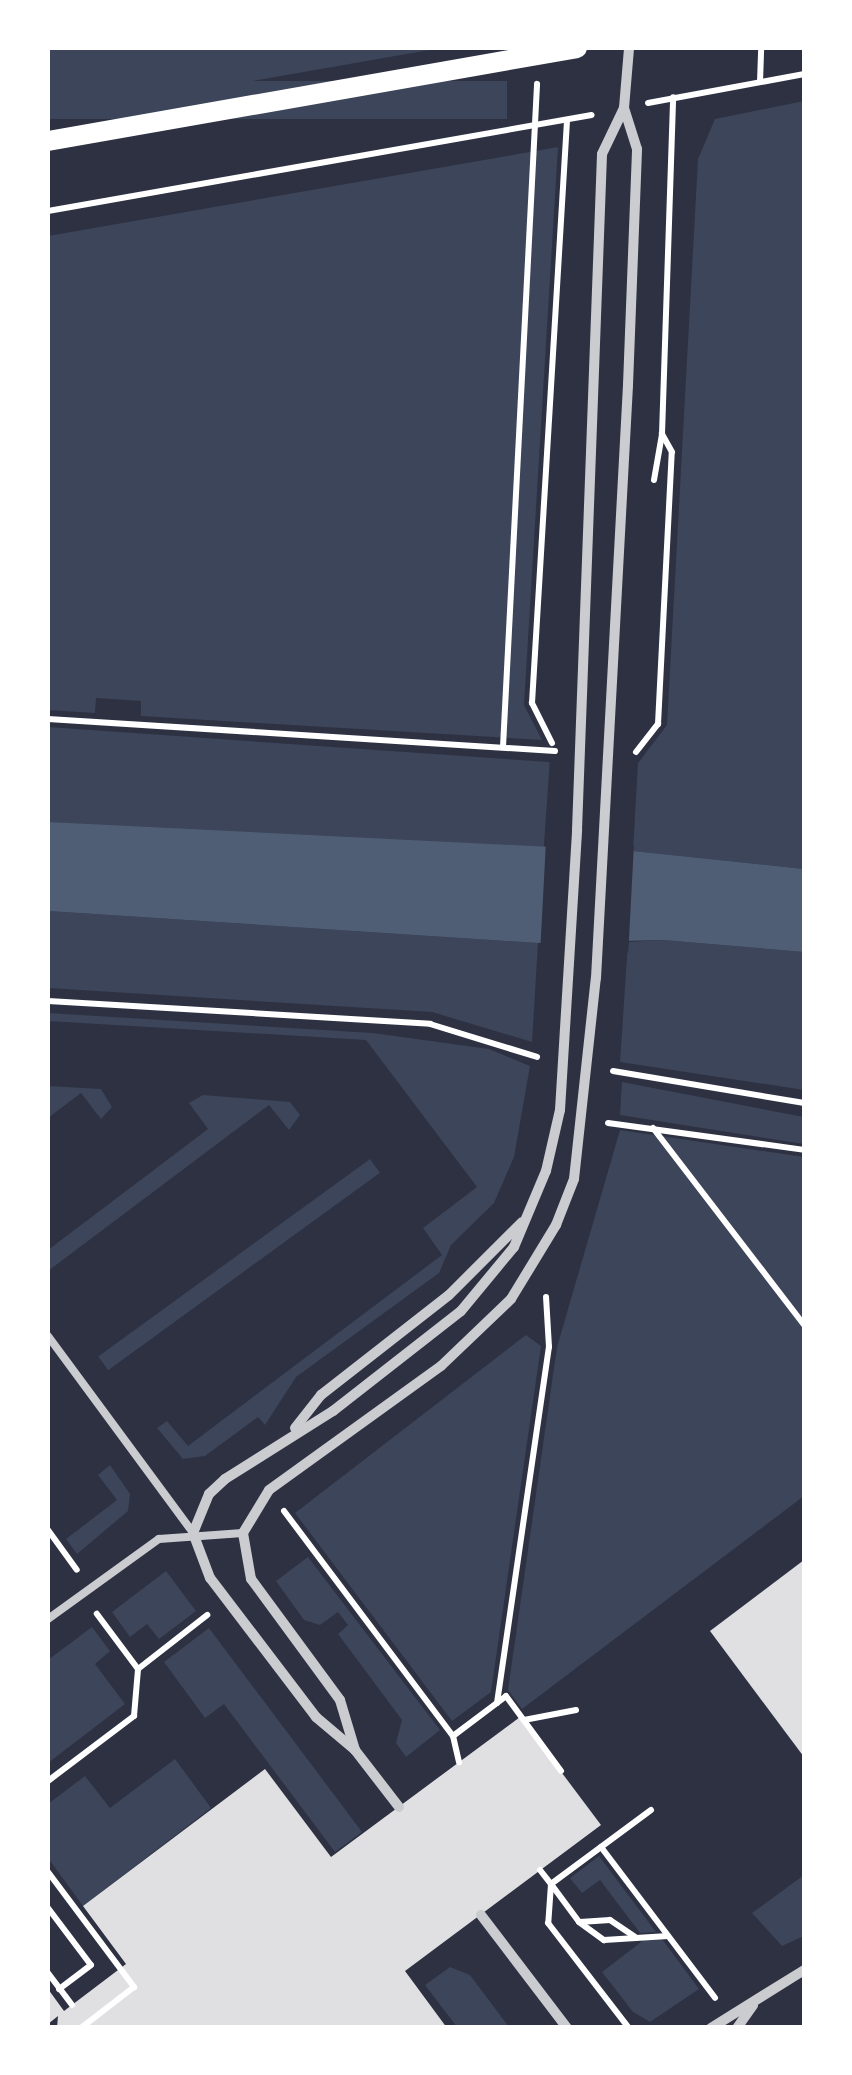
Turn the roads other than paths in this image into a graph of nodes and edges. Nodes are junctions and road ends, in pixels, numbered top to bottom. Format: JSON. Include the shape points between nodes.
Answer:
{"nodes":[{"id":1,"x":577,"y":48,"type":"edge"},
{"id":2,"x":629,"y":48,"type":"edge"},
{"id":3,"x":624,"y":108,"type":"junction"},
{"id":4,"x":48,"y":141,"type":"edge"},
{"id":5,"x":526,"y":1218,"type":"junction"},
{"id":6,"x":48,"y":1336,"type":"edge"},
{"id":7,"x":294,"y":1430,"type":"junction"},
{"id":8,"x":193,"y":1533,"type":"junction"},
{"id":9,"x":243,"y":1533,"type":"junction"},
{"id":10,"x":48,"y":1619,"type":"edge"},
{"id":11,"x":355,"y":1750,"type":"junction"},
{"id":12,"x":399,"y":1807,"type":"dead end"},
{"id":13,"x":481,"y":1915,"type":"dead end"},
{"id":14,"x":804,"y":1970,"type":"edge"},
{"id":15,"x":753,"y":2006,"type":"junction"},
{"id":16,"x":567,"y":2028,"type":"edge"},
{"id":17,"x":711,"y":2028,"type":"edge"},
{"id":18,"x":737,"y":2028,"type":"edge"}],
"edges":[{"from":1,"to":4,"type":"main road"},
{"from":2,"to":3,"type":"street"},
{"from":3,"to":5,"type":"street","via":[[602,154],[560,1110]]},
{"from":3,"to":9,"type":"street","via":[[637,149],[609,754],[596,978],[574,1179],[536,1262],[511,1298],[441,1366],[269,1490]]},
{"from":5,"to":7,"type":"street","via":[[449,1295],[322,1395]]},
{"from":5,"to":7,"type":"street","via":[[514,1246],[462,1311],[333,1411]]},
{"from":6,"to":8,"type":"lane"},
{"from":7,"to":8,"type":"street","via":[[209,1494]]},
{"from":8,"to":9,"type":"lane"},
{"from":8,"to":10,"type":"lane","via":[[147,1545]]},
{"from":8,"to":11,"type":"street","via":[[202,1566],[316,1717]]},
{"from":9,"to":11,"type":"street","via":[[251,1579],[340,1700]]},
{"from":11,"to":12,"type":"street"},
{"from":13,"to":16,"type":"street"},
{"from":14,"to":15,"type":"street"},
{"from":15,"to":17,"type":"street"},
{"from":15,"to":18,"type":"street"}]}
